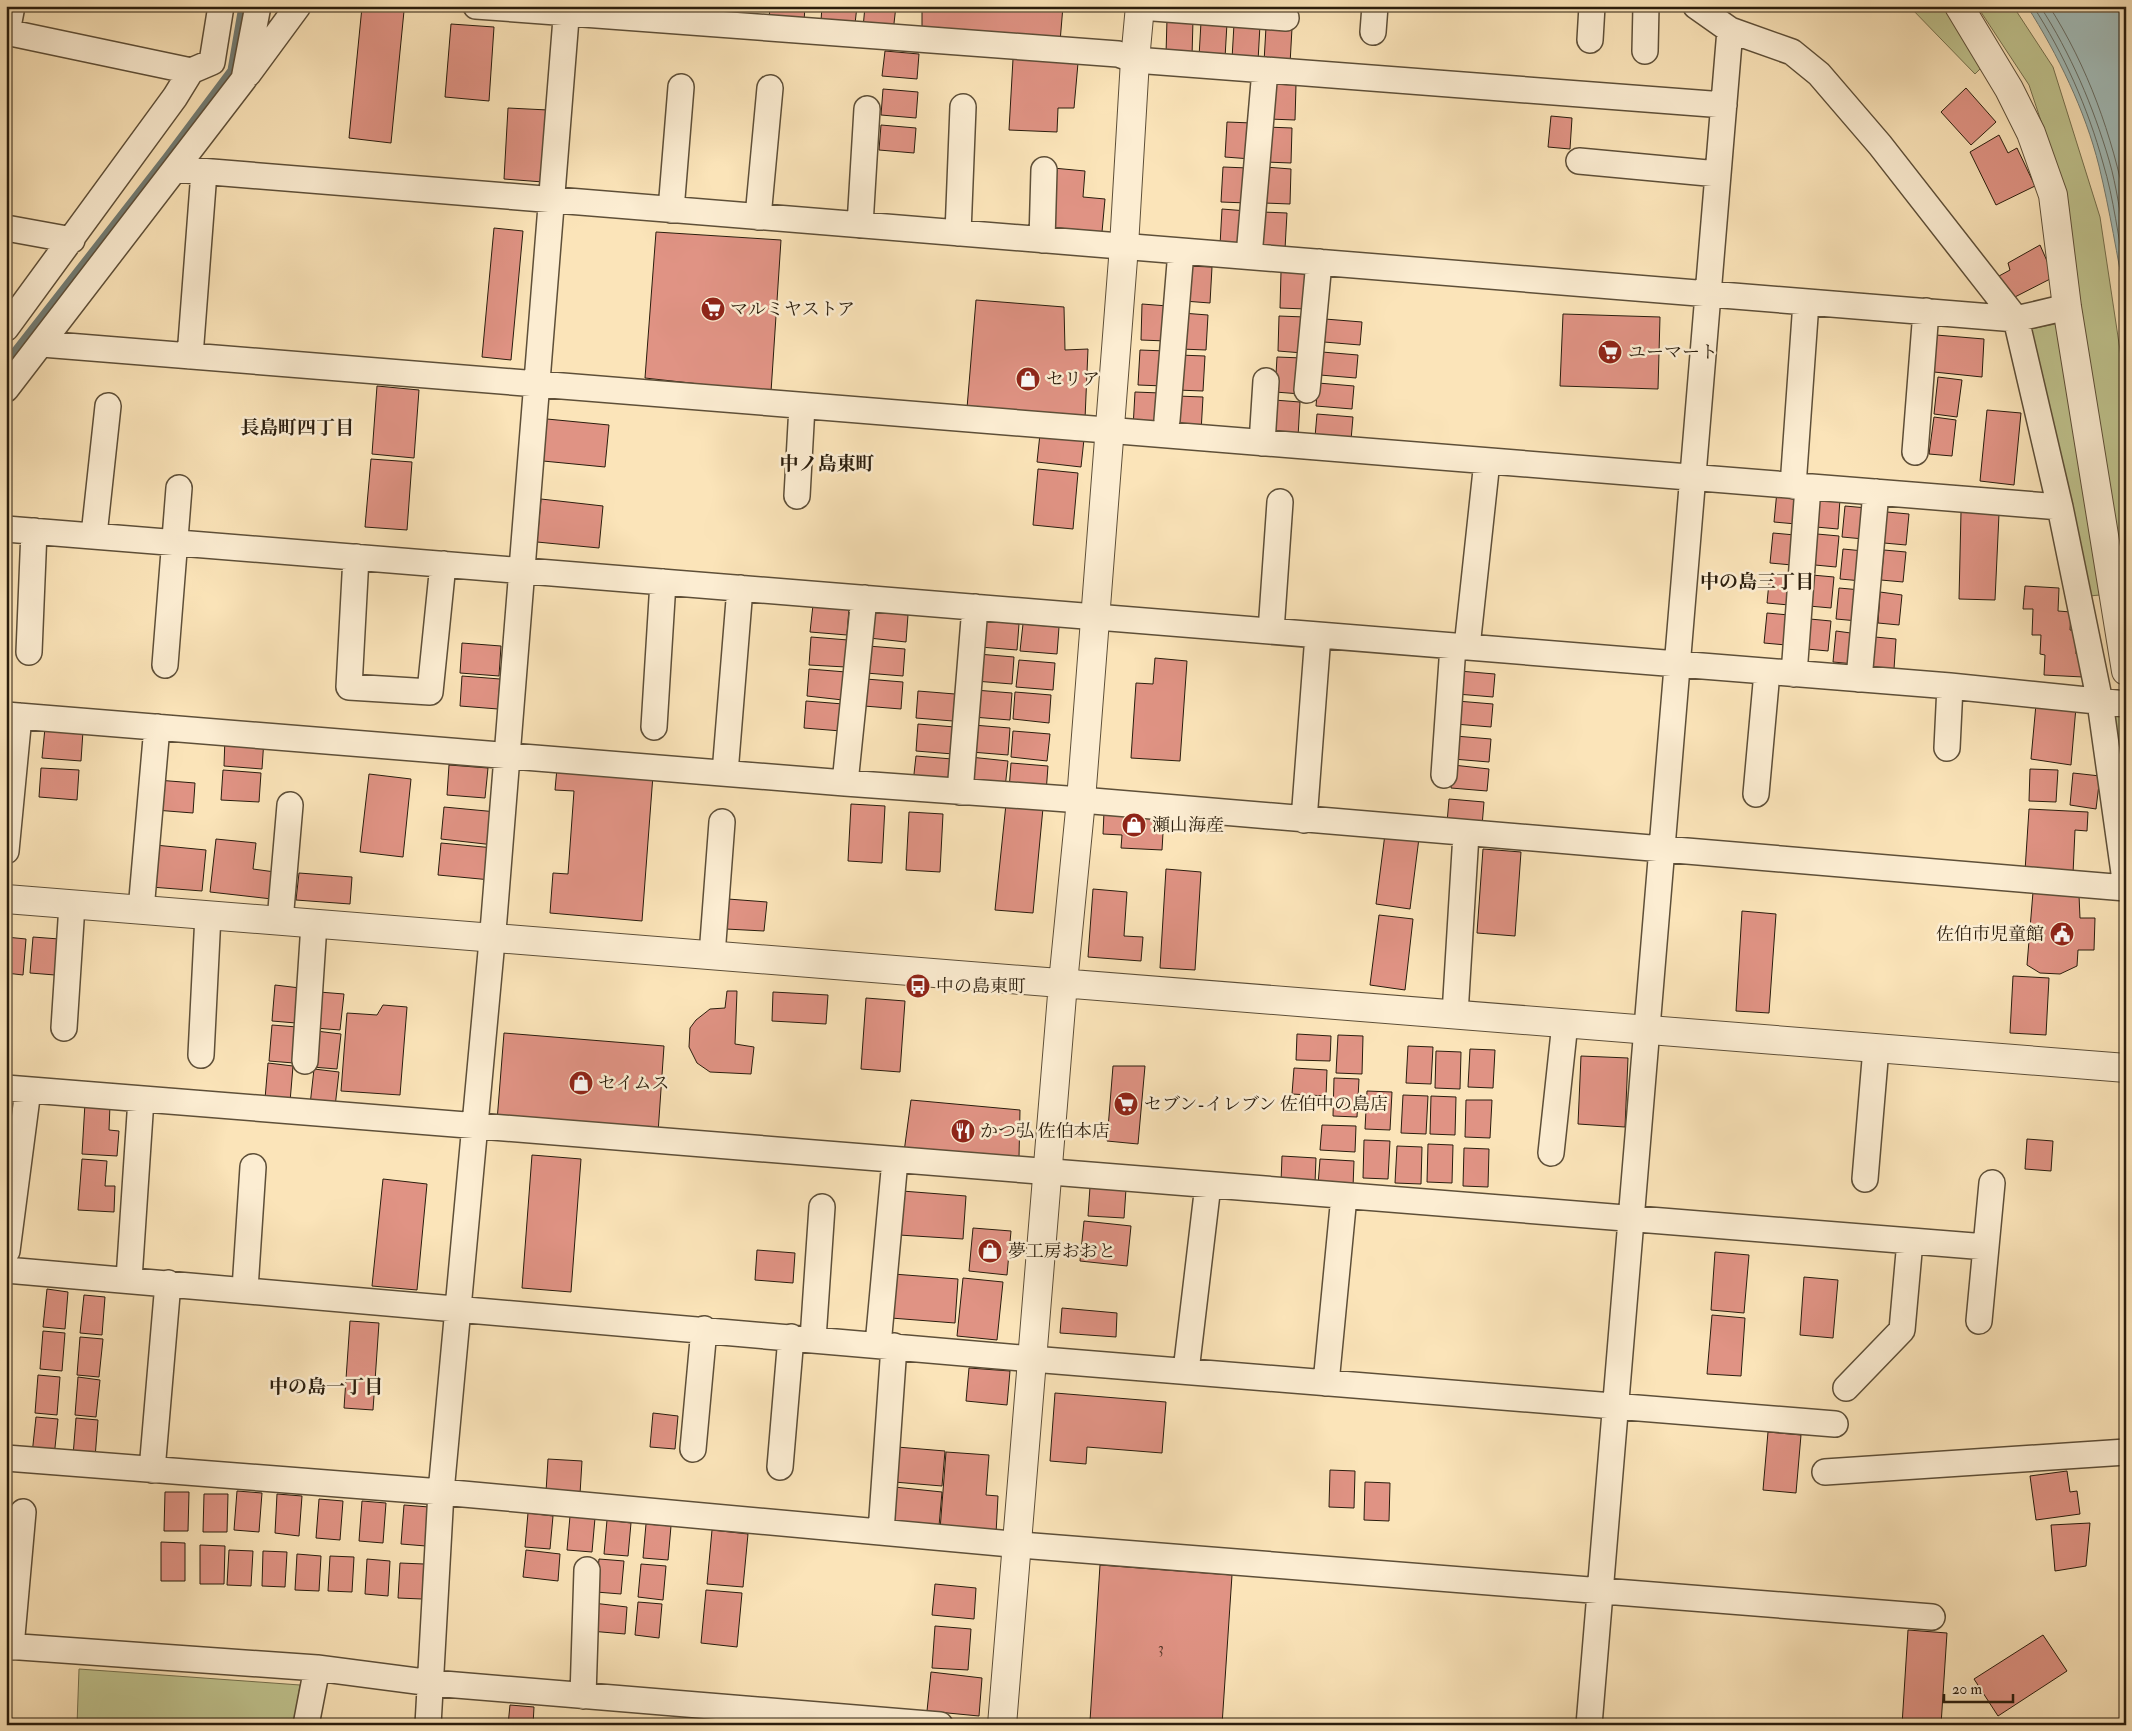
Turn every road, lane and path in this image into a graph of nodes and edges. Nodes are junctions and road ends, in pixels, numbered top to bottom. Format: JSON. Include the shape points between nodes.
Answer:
{"nodes":[{"id":1,"x":12,"y":6,"type":"edge"},
{"id":2,"x":221,"y":6,"type":"edge"},
{"id":3,"x":258,"y":6,"type":"edge"},
{"id":4,"x":298,"y":6,"type":"edge"},
{"id":5,"x":476,"y":6,"type":"edge"},
{"id":6,"x":1375,"y":6,"type":"edge"},
{"id":7,"x":1592,"y":6,"type":"edge"},
{"id":8,"x":1646,"y":6,"type":"edge"},
{"id":9,"x":1696,"y":6,"type":"edge"},
{"id":10,"x":1959,"y":6,"type":"edge"},
{"id":11,"x":1140,"y":7,"type":"edge"},
{"id":12,"x":567,"y":10,"type":"edge"},
{"id":13,"x":1286,"y":18,"type":"dead end"},
{"id":14,"x":1730,"y":30,"type":"junction"},
{"id":15,"x":7,"y":32,"type":"edge"},
{"id":16,"x":1373,"y":32,"type":"dead end"},
{"id":17,"x":1590,"y":40,"type":"dead end"},
{"id":18,"x":1645,"y":51,"type":"dead end"},
{"id":19,"x":1135,"y":60,"type":"junction"},
{"id":20,"x":190,"y":70,"type":"junction"},
{"id":21,"x":1265,"y":70,"type":"junction"},
{"id":22,"x":244,"y":79,"type":"junction"},
{"id":23,"x":681,"y":87,"type":"dead end"},
{"id":24,"x":770,"y":88,"type":"dead end"},
{"id":25,"x":1724,"y":105,"type":"junction"},
{"id":26,"x":964,"y":107,"type":"dead end"},
{"id":27,"x":867,"y":109,"type":"dead end"},
{"id":28,"x":1579,"y":161,"type":"dead end"},
{"id":29,"x":175,"y":169,"type":"junction"},
{"id":30,"x":1044,"y":170,"type":"dead end"},
{"id":31,"x":204,"y":172,"type":"junction"},
{"id":32,"x":1718,"y":174,"type":"junction"},
{"id":33,"x":551,"y":200,"type":"junction"},
{"id":34,"x":671,"y":210,"type":"junction"},
{"id":35,"x":758,"y":217,"type":"junction"},
{"id":36,"x":860,"y":225,"type":"junction"},
{"id":37,"x":6,"y":228,"type":"edge"},
{"id":38,"x":958,"y":233,"type":"junction"},
{"id":39,"x":72,"y":240,"type":"junction"},
{"id":40,"x":1042,"y":240,"type":"junction"},
{"id":41,"x":1124,"y":246,"type":"junction"},
{"id":42,"x":1181,"y":251,"type":"junction"},
{"id":43,"x":1249,"y":256,"type":"junction"},
{"id":44,"x":1319,"y":262,"type":"junction"},
{"id":45,"x":1708,"y":294,"type":"junction"},
{"id":46,"x":1806,"y":302,"type":"junction"},
{"id":47,"x":2067,"y":307,"type":"junction"},
{"id":48,"x":1926,"y":311,"type":"junction"},
{"id":49,"x":2016,"y":319,"type":"junction"},
{"id":50,"x":6,"y":328,"type":"edge"},
{"id":51,"x":42,"y":344,"type":"junction"},
{"id":52,"x":190,"y":356,"type":"junction"},
{"id":53,"x":1266,"y":381,"type":"dead end"},
{"id":54,"x":536,"y":384,"type":"junction"},
{"id":55,"x":6,"y":389,"type":"edge"},
{"id":56,"x":1306,"y":390,"type":"dead end"},
{"id":57,"x":108,"y":406,"type":"dead end"},
{"id":58,"x":802,"y":406,"type":"junction"},
{"id":59,"x":1167,"y":420,"type":"dead end"},
{"id":60,"x":1109,"y":430,"type":"junction"},
{"id":61,"x":1262,"y":443,"type":"junction"},
{"id":62,"x":1915,"y":452,"type":"dead end"},
{"id":63,"x":1487,"y":461,"type":"junction"},
{"id":64,"x":1693,"y":478,"type":"junction"},
{"id":65,"x":1800,"y":486,"type":"junction"},
{"id":66,"x":180,"y":488,"type":"dead end"},
{"id":67,"x":1876,"y":492,"type":"junction"},
{"id":68,"x":797,"y":496,"type":"dead end"},
{"id":69,"x":1280,"y":502,"type":"dead end"},
{"id":70,"x":2060,"y":507,"type":"junction"},
{"id":71,"x":6,"y":528,"type":"edge"},
{"id":72,"x":34,"y":531,"type":"junction"},
{"id":73,"x":94,"y":536,"type":"junction"},
{"id":74,"x":175,"y":542,"type":"junction"},
{"id":75,"x":356,"y":557,"type":"junction"},
{"id":76,"x":443,"y":564,"type":"junction"},
{"id":77,"x":522,"y":570,"type":"junction"},
{"id":78,"x":663,"y":582,"type":"junction"},
{"id":79,"x":740,"y":588,"type":"junction"},
{"id":80,"x":864,"y":598,"type":"junction"},
{"id":81,"x":975,"y":607,"type":"junction"},
{"id":82,"x":1093,"y":617,"type":"junction"},
{"id":83,"x":1271,"y":631,"type":"junction"},
{"id":84,"x":1318,"y":635,"type":"junction"},
{"id":85,"x":1460,"y":647,"type":"junction"},
{"id":86,"x":29,"y":652,"type":"dead end"},
{"id":87,"x":1678,"y":664,"type":"junction"},
{"id":88,"x":165,"y":666,"type":"dead end"},
{"id":89,"x":2126,"y":671,"type":"edge"},
{"id":90,"x":1768,"y":672,"type":"junction"},
{"id":91,"x":1794,"y":674,"type":"junction"},
{"id":92,"x":1859,"y":679,"type":"junction"},
{"id":93,"x":1950,"y":686,"type":"junction"},
{"id":94,"x":2100,"y":702,"type":"junction"},
{"id":95,"x":2126,"y":704,"type":"edge"},
{"id":96,"x":12,"y":715,"type":"edge"},
{"id":97,"x":157,"y":727,"type":"junction"},
{"id":98,"x":654,"y":727,"type":"dead end"},
{"id":99,"x":1947,"y":748,"type":"dead end"},
{"id":100,"x":507,"y":756,"type":"junction"},
{"id":101,"x":725,"y":773,"type":"junction"},
{"id":102,"x":1444,"y":775,"type":"dead end"},
{"id":103,"x":845,"y":783,"type":"junction"},
{"id":104,"x":960,"y":792,"type":"junction"},
{"id":105,"x":1756,"y":794,"type":"dead end"},
{"id":106,"x":1081,"y":800,"type":"junction"},
{"id":107,"x":290,"y":805,"type":"dead end"},
{"id":108,"x":1304,"y":820,"type":"junction"},
{"id":109,"x":722,"y":822,"type":"dead end"},
{"id":110,"x":1466,"y":834,"type":"junction"},
{"id":111,"x":1662,"y":850,"type":"junction"},
{"id":112,"x":6,"y":851,"type":"edge"},
{"id":113,"x":2126,"y":888,"type":"edge"},
{"id":114,"x":6,"y":899,"type":"edge"},
{"id":115,"x":72,"y":904,"type":"junction"},
{"id":116,"x":140,"y":910,"type":"junction"},
{"id":117,"x":208,"y":915,"type":"junction"},
{"id":118,"x":280,"y":921,"type":"junction"},
{"id":119,"x":314,"y":924,"type":"junction"},
{"id":120,"x":492,"y":938,"type":"junction"},
{"id":121,"x":712,"y":955,"type":"junction"},
{"id":122,"x":1063,"y":983,"type":"junction"},
{"id":123,"x":1455,"y":1014,"type":"junction"},
{"id":124,"x":1565,"y":1023,"type":"junction"},
{"id":125,"x":64,"y":1028,"type":"dead end"},
{"id":126,"x":1647,"y":1030,"type":"junction"},
{"id":127,"x":1876,"y":1048,"type":"junction"},
{"id":128,"x":200,"y":1055,"type":"dead end"},
{"id":129,"x":305,"y":1061,"type":"dead end"},
{"id":130,"x":2126,"y":1068,"type":"edge"},
{"id":131,"x":17,"y":1089,"type":"edge"},
{"id":132,"x":141,"y":1099,"type":"junction"},
{"id":133,"x":475,"y":1126,"type":"junction"},
{"id":134,"x":1551,"y":1153,"type":"dead end"},
{"id":135,"x":895,"y":1160,"type":"junction"},
{"id":136,"x":253,"y":1167,"type":"dead end"},
{"id":137,"x":1048,"y":1172,"type":"junction"},
{"id":138,"x":1865,"y":1178,"type":"dead end"},
{"id":139,"x":1992,"y":1183,"type":"dead end"},
{"id":140,"x":1208,"y":1185,"type":"junction"},
{"id":141,"x":1344,"y":1196,"type":"junction"},
{"id":142,"x":822,"y":1207,"type":"dead end"},
{"id":143,"x":1632,"y":1219,"type":"junction"},
{"id":144,"x":1910,"y":1241,"type":"junction"},
{"id":145,"x":1986,"y":1248,"type":"junction"},
{"id":146,"x":8,"y":1260,"type":"edge"},
{"id":147,"x":130,"y":1279,"type":"junction"},
{"id":148,"x":168,"y":1283,"type":"junction"},
{"id":149,"x":245,"y":1289,"type":"junction"},
{"id":150,"x":458,"y":1308,"type":"junction"},
{"id":151,"x":1978,"y":1321,"type":"dead end"},
{"id":152,"x":704,"y":1330,"type":"junction"},
{"id":153,"x":802,"y":1338,"type":"junction"},
{"id":154,"x":886,"y":1346,"type":"junction"},
{"id":155,"x":1032,"y":1359,"type":"junction"},
{"id":156,"x":1186,"y":1371,"type":"junction"},
{"id":157,"x":1326,"y":1383,"type":"junction"},
{"id":158,"x":1846,"y":1388,"type":"dead end"},
{"id":159,"x":1616,"y":1406,"type":"junction"},
{"id":160,"x":1835,"y":1424,"type":"dead end"},
{"id":161,"x":693,"y":1449,"type":"dead end"},
{"id":162,"x":2126,"y":1452,"type":"edge"},
{"id":163,"x":6,"y":1458,"type":"edge"},
{"id":164,"x":780,"y":1467,"type":"dead end"},
{"id":165,"x":152,"y":1470,"type":"junction"},
{"id":166,"x":1825,"y":1472,"type":"dead end"},
{"id":167,"x":441,"y":1492,"type":"junction"},
{"id":168,"x":23,"y":1512,"type":"dead end"},
{"id":169,"x":881,"y":1532,"type":"junction"},
{"id":170,"x":1017,"y":1545,"type":"junction"},
{"id":171,"x":587,"y":1570,"type":"dead end"},
{"id":172,"x":1600,"y":1592,"type":"junction"},
{"id":173,"x":1932,"y":1617,"type":"dead end"},
{"id":174,"x":9,"y":1647,"type":"edge"},
{"id":175,"x":317,"y":1668,"type":"junction"},
{"id":176,"x":432,"y":1684,"type":"junction"},
{"id":177,"x":583,"y":1696,"type":"junction"},
{"id":178,"x":306,"y":1725,"type":"edge"},
{"id":179,"x":428,"y":1725,"type":"edge"},
{"id":180,"x":940,"y":1725,"type":"edge"},
{"id":181,"x":1002,"y":1725,"type":"edge"},
{"id":182,"x":1589,"y":1725,"type":"edge"}],
"edges":[{"from":1,"to":15,"type":"street"},
{"from":2,"to":20,"type":"street","via":[[212,62]]},
{"from":3,"to":22,"type":"street"},
{"from":4,"to":22,"type":"street"},
{"from":5,"to":12,"type":"street"},
{"from":6,"to":16,"type":"street"},
{"from":7,"to":17,"type":"street"},
{"from":8,"to":18,"type":"street"},
{"from":9,"to":14,"type":"street"},
{"from":10,"to":47,"type":"street","via":[[2009,89],[2031,134],[2054,195]]},
{"from":11,"to":13,"type":"street"},
{"from":11,"to":19,"type":"street"},
{"from":12,"to":19,"type":"street","via":[[1118,54]]},
{"from":12,"to":33,"type":"street"},
{"from":14,"to":25,"type":"street"},
{"from":14,"to":49,"type":"street","via":[[1792,52],[1819,74],[1880,145]]},
{"from":15,"to":20,"type":"street"},
{"from":19,"to":21,"type":"street"},
{"from":19,"to":41,"type":"street"},
{"from":20,"to":39,"type":"street","via":[[175,97]]},
{"from":21,"to":25,"type":"street"},
{"from":21,"to":43,"type":"street"},
{"from":22,"to":29,"type":"street"},
{"from":23,"to":34,"type":"street"},
{"from":24,"to":35,"type":"street"},
{"from":25,"to":32,"type":"street"},
{"from":26,"to":38,"type":"street"},
{"from":27,"to":36,"type":"street"},
{"from":28,"to":32,"type":"street"},
{"from":29,"to":31,"type":"street"},
{"from":29,"to":51,"type":"street"},
{"from":30,"to":40,"type":"street"},
{"from":31,"to":33,"type":"street"},
{"from":31,"to":52,"type":"street"},
{"from":32,"to":45,"type":"street"},
{"from":33,"to":34,"type":"street"},
{"from":33,"to":54,"type":"street"},
{"from":34,"to":35,"type":"street"},
{"from":35,"to":36,"type":"street"},
{"from":36,"to":38,"type":"street"},
{"from":37,"to":39,"type":"street"},
{"from":38,"to":40,"type":"street"},
{"from":39,"to":50,"type":"street"},
{"from":40,"to":41,"type":"street"},
{"from":41,"to":42,"type":"street"},
{"from":41,"to":60,"type":"street"},
{"from":42,"to":43,"type":"street"},
{"from":42,"to":59,"type":"street"},
{"from":43,"to":44,"type":"street"},
{"from":44,"to":45,"type":"street"},
{"from":44,"to":56,"type":"street"},
{"from":45,"to":46,"type":"street"},
{"from":45,"to":64,"type":"street"},
{"from":46,"to":48,"type":"street"},
{"from":46,"to":65,"type":"street"},
{"from":47,"to":49,"type":"street"},
{"from":47,"to":89,"type":"street"},
{"from":48,"to":49,"type":"street"},
{"from":48,"to":62,"type":"street"},
{"from":49,"to":70,"type":"street"},
{"from":51,"to":52,"type":"street"},
{"from":51,"to":55,"type":"street"},
{"from":52,"to":54,"type":"street"},
{"from":53,"to":61,"type":"street"},
{"from":54,"to":58,"type":"street"},
{"from":54,"to":77,"type":"street"},
{"from":57,"to":73,"type":"street"},
{"from":58,"to":60,"type":"street"},
{"from":58,"to":68,"type":"street"},
{"from":60,"to":61,"type":"street"},
{"from":60,"to":82,"type":"street"},
{"from":61,"to":63,"type":"street"},
{"from":63,"to":64,"type":"street"},
{"from":63,"to":85,"type":"street"},
{"from":64,"to":65,"type":"street"},
{"from":64,"to":87,"type":"street"},
{"from":65,"to":67,"type":"street"},
{"from":65,"to":91,"type":"street"},
{"from":66,"to":74,"type":"street"},
{"from":67,"to":70,"type":"street"},
{"from":67,"to":92,"type":"street"},
{"from":69,"to":83,"type":"street"},
{"from":70,"to":94,"type":"street"},
{"from":71,"to":72,"type":"street"},
{"from":72,"to":73,"type":"street"},
{"from":72,"to":86,"type":"street"},
{"from":73,"to":74,"type":"street"},
{"from":74,"to":75,"type":"street"},
{"from":74,"to":88,"type":"street"},
{"from":75,"to":76,"type":"street"},
{"from":75,"to":76,"type":"street","via":[[349,687],[430,692]]},
{"from":76,"to":77,"type":"street"},
{"from":77,"to":78,"type":"street"},
{"from":77,"to":100,"type":"street"},
{"from":78,"to":79,"type":"street"},
{"from":78,"to":98,"type":"street"},
{"from":79,"to":80,"type":"street"},
{"from":79,"to":101,"type":"street"},
{"from":80,"to":81,"type":"street"},
{"from":80,"to":103,"type":"street"},
{"from":81,"to":82,"type":"street"},
{"from":81,"to":104,"type":"street"},
{"from":82,"to":83,"type":"street"},
{"from":82,"to":106,"type":"street"},
{"from":83,"to":84,"type":"street"},
{"from":84,"to":85,"type":"street"},
{"from":84,"to":108,"type":"street"},
{"from":85,"to":87,"type":"street"},
{"from":85,"to":102,"type":"street"},
{"from":87,"to":90,"type":"street"},
{"from":87,"to":111,"type":"street"},
{"from":90,"to":91,"type":"street"},
{"from":90,"to":105,"type":"street"},
{"from":91,"to":92,"type":"street"},
{"from":92,"to":93,"type":"street"},
{"from":93,"to":94,"type":"street"},
{"from":93,"to":99,"type":"street"},
{"from":94,"to":95,"type":"street"},
{"from":94,"to":113,"type":"street"},
{"from":96,"to":97,"type":"street"},
{"from":96,"to":112,"type":"street"},
{"from":97,"to":100,"type":"street"},
{"from":97,"to":116,"type":"street"},
{"from":100,"to":101,"type":"street"},
{"from":100,"to":120,"type":"street"},
{"from":101,"to":103,"type":"street"},
{"from":103,"to":104,"type":"street"},
{"from":104,"to":106,"type":"street"},
{"from":106,"to":108,"type":"street"},
{"from":106,"to":122,"type":"street"},
{"from":107,"to":118,"type":"street"},
{"from":108,"to":110,"type":"street"},
{"from":109,"to":121,"type":"street"},
{"from":110,"to":111,"type":"street"},
{"from":110,"to":123,"type":"street"},
{"from":111,"to":113,"type":"street"},
{"from":111,"to":126,"type":"street"},
{"from":114,"to":115,"type":"street"},
{"from":115,"to":116,"type":"street"},
{"from":115,"to":125,"type":"street"},
{"from":116,"to":117,"type":"street"},
{"from":117,"to":118,"type":"street"},
{"from":117,"to":128,"type":"street"},
{"from":118,"to":119,"type":"street"},
{"from":119,"to":120,"type":"street"},
{"from":119,"to":129,"type":"street"},
{"from":120,"to":121,"type":"street"},
{"from":120,"to":133,"type":"street"},
{"from":121,"to":122,"type":"street"},
{"from":122,"to":123,"type":"street"},
{"from":122,"to":137,"type":"street"},
{"from":123,"to":124,"type":"street"},
{"from":124,"to":126,"type":"street"},
{"from":124,"to":134,"type":"street"},
{"from":126,"to":127,"type":"street"},
{"from":126,"to":143,"type":"street"},
{"from":127,"to":130,"type":"street"},
{"from":127,"to":138,"type":"street"},
{"from":131,"to":132,"type":"street"},
{"from":131,"to":146,"type":"street"},
{"from":132,"to":133,"type":"street"},
{"from":132,"to":147,"type":"street"},
{"from":133,"to":135,"type":"street"},
{"from":133,"to":150,"type":"street"},
{"from":135,"to":137,"type":"street"},
{"from":135,"to":154,"type":"street"},
{"from":136,"to":149,"type":"street"},
{"from":137,"to":140,"type":"street"},
{"from":137,"to":155,"type":"street"},
{"from":139,"to":145,"type":"street"},
{"from":140,"to":141,"type":"street"},
{"from":140,"to":156,"type":"street"},
{"from":141,"to":143,"type":"street"},
{"from":141,"to":157,"type":"street"},
{"from":142,"to":153,"type":"street"},
{"from":143,"to":144,"type":"street"},
{"from":143,"to":159,"type":"street"},
{"from":144,"to":145,"type":"street"},
{"from":144,"to":158,"type":"street","via":[[1902,1330]]},
{"from":145,"to":151,"type":"street"},
{"from":146,"to":147,"type":"street"},
{"from":147,"to":148,"type":"street"},
{"from":148,"to":149,"type":"street"},
{"from":148,"to":165,"type":"street"},
{"from":149,"to":150,"type":"street"},
{"from":150,"to":152,"type":"street"},
{"from":150,"to":167,"type":"street"},
{"from":152,"to":153,"type":"street"},
{"from":152,"to":161,"type":"street"},
{"from":153,"to":154,"type":"street"},
{"from":153,"to":164,"type":"street"},
{"from":154,"to":155,"type":"street"},
{"from":154,"to":169,"type":"street"},
{"from":155,"to":156,"type":"street"},
{"from":155,"to":170,"type":"street"},
{"from":156,"to":157,"type":"street"},
{"from":157,"to":159,"type":"street"},
{"from":159,"to":160,"type":"street"},
{"from":159,"to":172,"type":"street"},
{"from":162,"to":166,"type":"street"},
{"from":163,"to":165,"type":"street"},
{"from":165,"to":167,"type":"street"},
{"from":167,"to":169,"type":"street"},
{"from":167,"to":176,"type":"street"},
{"from":168,"to":174,"type":"street"},
{"from":169,"to":170,"type":"street"},
{"from":170,"to":172,"type":"street"},
{"from":170,"to":181,"type":"street"},
{"from":171,"to":177,"type":"street"},
{"from":172,"to":173,"type":"street"},
{"from":172,"to":182,"type":"street"},
{"from":174,"to":175,"type":"street"},
{"from":175,"to":176,"type":"street"},
{"from":175,"to":178,"type":"street"},
{"from":176,"to":177,"type":"street"},
{"from":176,"to":179,"type":"street"},
{"from":177,"to":180,"type":"street"}]}
